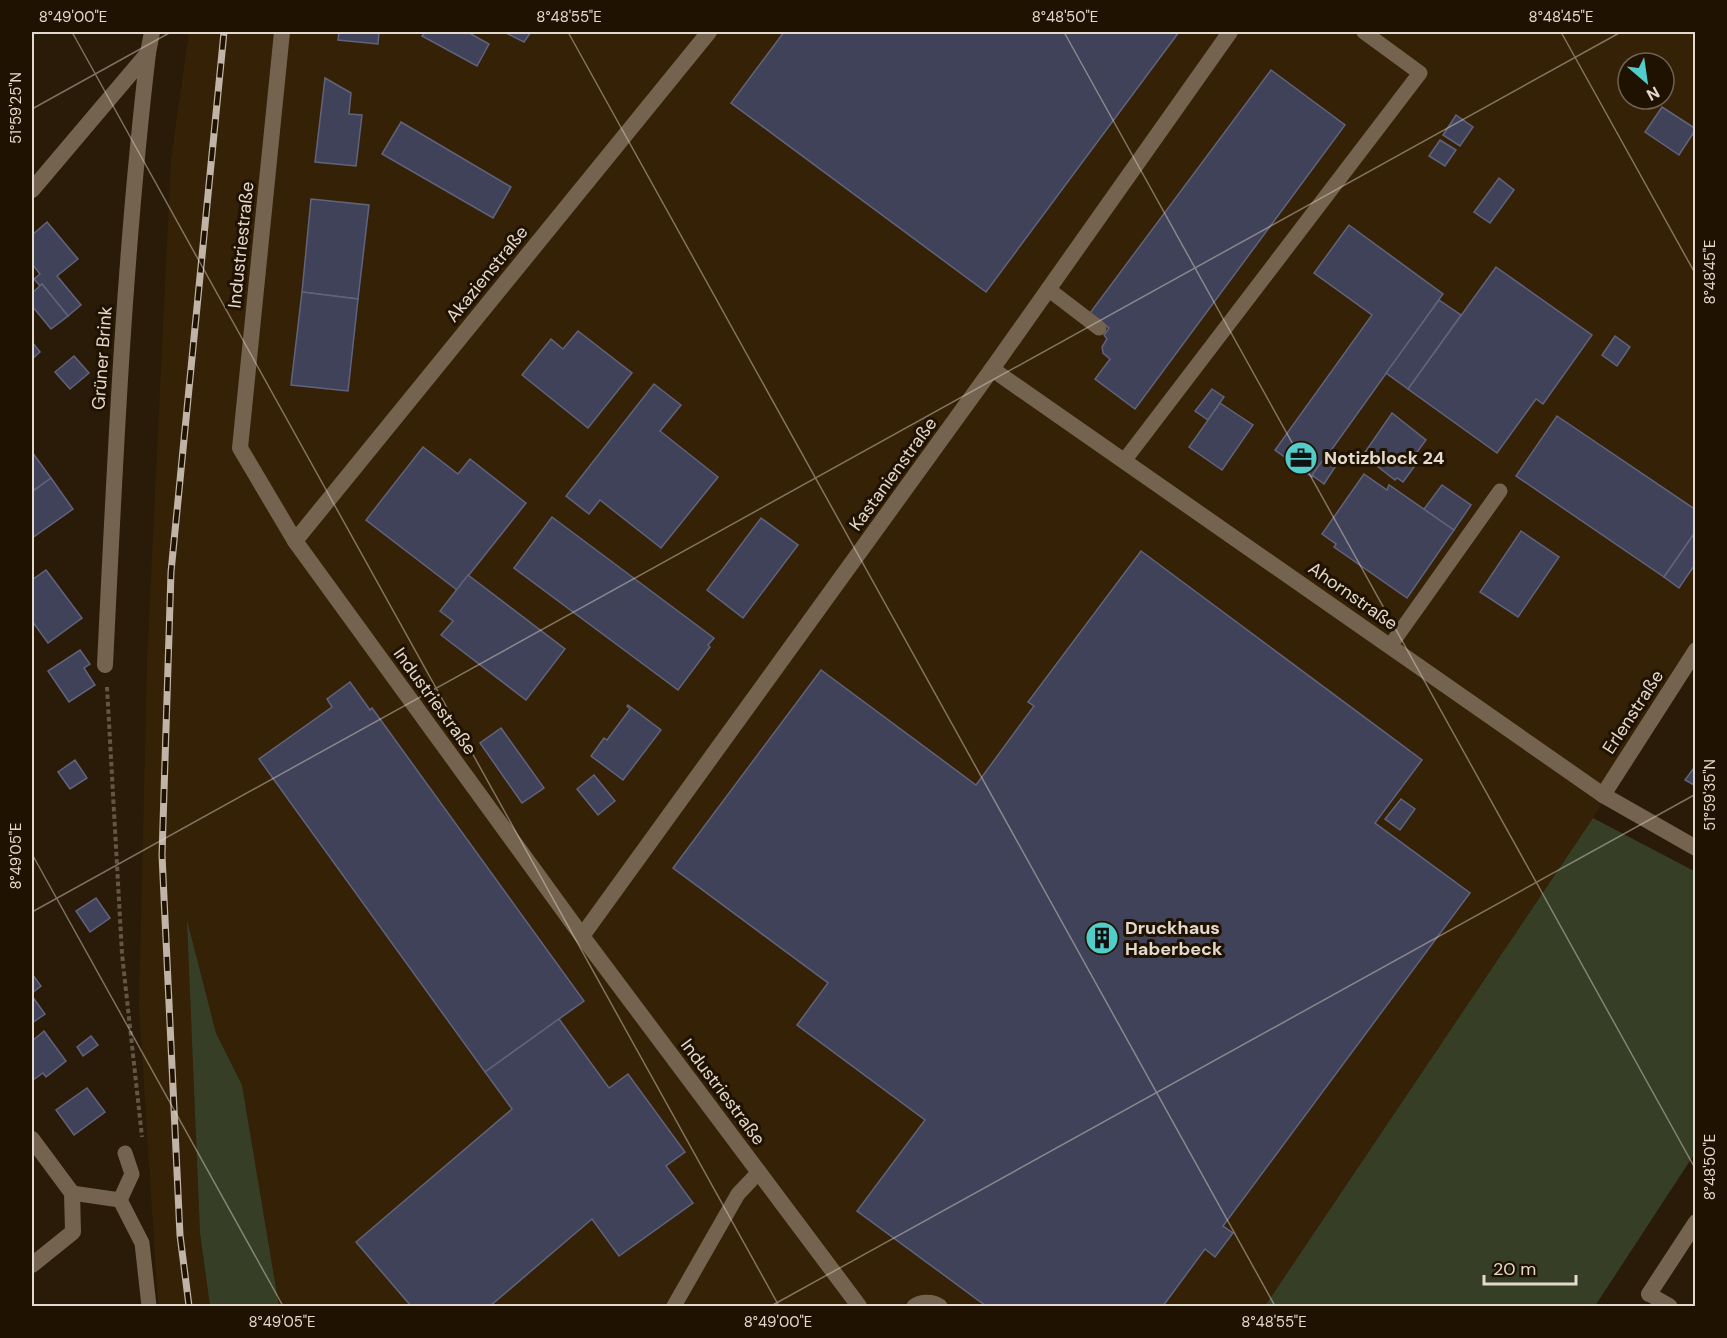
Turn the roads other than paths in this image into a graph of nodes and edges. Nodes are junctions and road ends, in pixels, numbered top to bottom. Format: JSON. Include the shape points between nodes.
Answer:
{"nodes":[{"id":1,"x":152,"y":32,"type":"edge"},
{"id":2,"x":282,"y":32,"type":"edge"},
{"id":3,"x":709,"y":32,"type":"edge"},
{"id":4,"x":1230,"y":32,"type":"edge"},
{"id":5,"x":1364,"y":32,"type":"edge"},
{"id":6,"x":148,"y":53,"type":"junction"},
{"id":7,"x":32,"y":190,"type":"edge"},
{"id":8,"x":1048,"y":289,"type":"junction"},
{"id":9,"x":1099,"y":328,"type":"dead end"},
{"id":10,"x":992,"y":369,"type":"junction"},
{"id":11,"x":1124,"y":461,"type":"junction"},
{"id":12,"x":1500,"y":491,"type":"dead end"},
{"id":13,"x":295,"y":541,"type":"junction"},
{"id":14,"x":1390,"y":646,"type":"junction"},
{"id":15,"x":1695,"y":650,"type":"edge"},
{"id":16,"x":105,"y":665,"type":"road end"},
{"id":17,"x":1603,"y":795,"type":"junction"},
{"id":18,"x":1695,"y":848,"type":"edge"},
{"id":19,"x":582,"y":936,"type":"junction"},
{"id":20,"x":32,"y":1139,"type":"edge"},
{"id":21,"x":125,"y":1153,"type":"dead end"},
{"id":22,"x":759,"y":1172,"type":"junction"},
{"id":23,"x":72,"y":1193,"type":"junction"},
{"id":24,"x":120,"y":1200,"type":"junction"},
{"id":25,"x":1695,"y":1222,"type":"edge"},
{"id":26,"x":32,"y":1265,"type":"edge"},
{"id":27,"x":1649,"y":1294,"type":"joint"},
{"id":28,"x":149,"y":1306,"type":"edge"},
{"id":29,"x":674,"y":1306,"type":"edge"},
{"id":30,"x":859,"y":1306,"type":"edge"},
{"id":31,"x":914,"y":1306,"type":"edge"},
{"id":32,"x":940,"y":1306,"type":"edge"},
{"id":33,"x":1670,"y":1306,"type":"edge"}],
"edges":[{"from":1,"to":6,"type":"street","name":"Grüner Brink"},
{"from":2,"to":13,"type":"street","name":"Industriestraße","via":[[240,448]]},
{"from":3,"to":13,"type":"street","name":"Akazienstraße"},
{"from":4,"to":8,"type":"street","name":"Kastanienstraße"},
{"from":5,"to":11,"type":"lane","via":[[1420,73]]},
{"from":6,"to":7,"type":"street"},
{"from":6,"to":16,"type":"street","name":"Grüner Brink","via":[[121,350]]},
{"from":8,"to":9,"type":"lane"},
{"from":8,"to":10,"type":"street","name":"Kastanienstraße"},
{"from":10,"to":11,"type":"street","name":"Ahornstraße"},
{"from":10,"to":19,"type":"street","name":"Kastanienstraße"},
{"from":11,"to":14,"type":"street","name":"Ahornstraße"},
{"from":12,"to":14,"type":"lane"},
{"from":13,"to":19,"type":"street","name":"Industriestraße"},
{"from":14,"to":17,"type":"street","name":"Ahornstraße"},
{"from":15,"to":17,"type":"street","name":"Erlenstraße"},
{"from":17,"to":18,"type":"street","name":"Ahornstraße"},
{"from":19,"to":22,"type":"street","name":"Industriestraße"},
{"from":20,"to":23,"type":"street"},
{"from":21,"to":24,"type":"lane","via":[[132,1174]]},
{"from":22,"to":29,"type":"lane","via":[[738,1194]]},
{"from":22,"to":30,"type":"street","name":"Industriestraße"},
{"from":23,"to":24,"type":"lane"},
{"from":23,"to":26,"type":"street","via":[[73,1232]]},
{"from":24,"to":28,"type":"lane","via":[[142,1243]]},
{"from":25,"to":27,"type":"street"},
{"from":27,"to":33,"type":"lane"},
{"from":31,"to":32,"type":"lane","via":[[935,1302]]}]}
